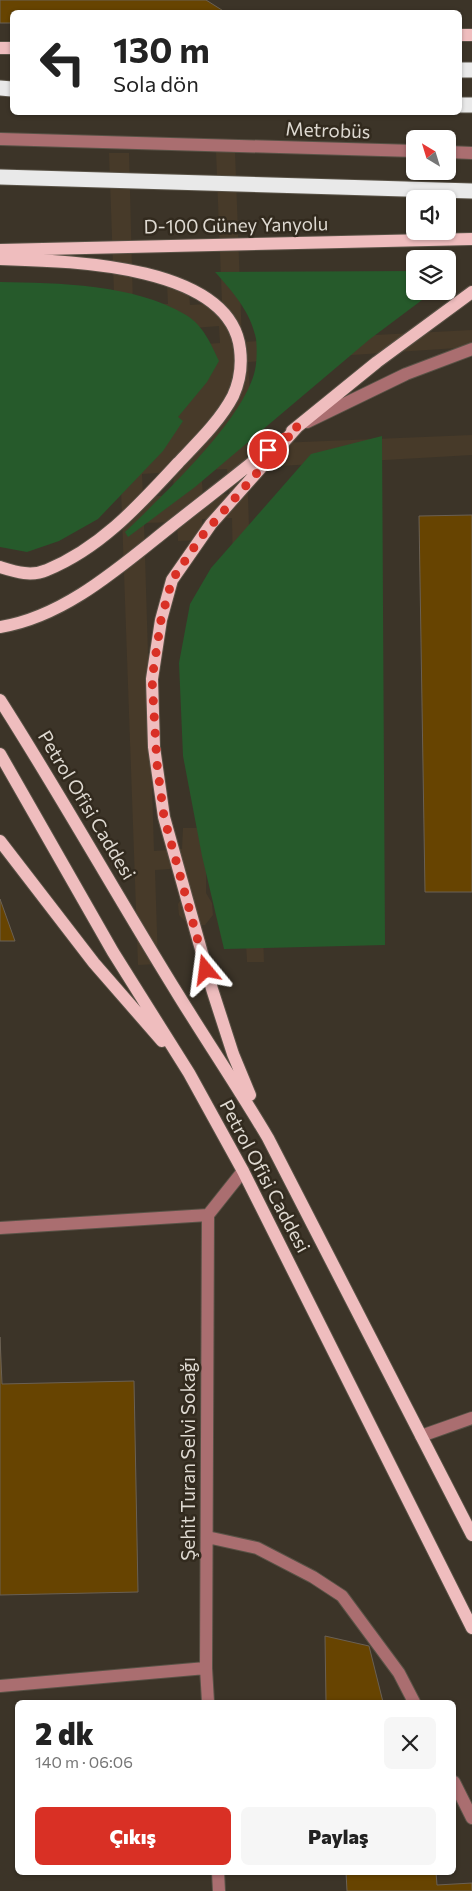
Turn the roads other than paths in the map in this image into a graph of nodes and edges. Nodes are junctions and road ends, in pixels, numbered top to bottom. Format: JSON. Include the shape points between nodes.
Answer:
{"nodes":[{"id":1,"x":0,"y":139,"type":"edge"},
{"id":2,"x":406,"y":151,"type":"edge"},
{"id":3,"x":456,"y":152,"type":"edge"},
{"id":4,"x":472,"y":153,"type":"edge"},
{"id":5,"x":0,"y":177,"type":"edge"},
{"id":6,"x":472,"y":191,"type":"edge"},
{"id":7,"x":472,"y":240,"type":"edge"},
{"id":8,"x":0,"y":250,"type":"edge"},
{"id":9,"x":0,"y":259,"type":"edge"},
{"id":10,"x":472,"y":292,"type":"edge"},
{"id":11,"x":472,"y":349,"type":"edge"},
{"id":12,"x":298,"y":426,"type":"junction"},
{"id":13,"x":0,"y":567,"type":"edge"},
{"id":14,"x":0,"y":627,"type":"edge"},
{"id":15,"x":0,"y":700,"type":"edge"},
{"id":16,"x":0,"y":754,"type":"edge"},
{"id":17,"x":0,"y":841,"type":"edge"},
{"id":18,"x":189,"y":1073,"type":"junction"},
{"id":19,"x":268,"y":1138,"type":"junction"},
{"id":20,"x":243,"y":1170,"type":"junction"},
{"id":21,"x":208,"y":1215,"type":"junction"},
{"id":22,"x":0,"y":1228,"type":"edge"},
{"id":23,"x":472,"y":1418,"type":"edge"},
{"id":24,"x":421,"y":1436,"type":"junction"},
{"id":25,"x":472,"y":1535,"type":"edge"},
{"id":26,"x":206,"y":1538,"type":"junction"},
{"id":27,"x":472,"y":1628,"type":"edge"},
{"id":28,"x":206,"y":1668,"type":"junction"},
{"id":29,"x":0,"y":1686,"type":"edge"},
{"id":30,"x":208,"y":1700,"type":"edge"},
{"id":31,"x":413,"y":1700,"type":"edge"},
{"id":32,"x":456,"y":1786,"type":"edge"},
{"id":33,"x":472,"y":1818,"type":"edge"},
{"id":34,"x":218,"y":1875,"type":"edge"},
{"id":35,"x":219,"y":1891,"type":"edge"}],
"edges":[{"from":1,"to":2,"type":"street","name":"Metrobüs"},
{"from":3,"to":4,"type":"street"},
{"from":5,"to":6,"type":"highway"},
{"from":7,"to":8,"type":"main road","name":"D-100 Güney Yanyolu"},
{"from":9,"to":13,"type":"main road","via":[[70,262],[153,276],[198,292],[221,309],[238,334],[241,357],[240,376],[232,397],[205,434],[124,520],[81,552],[47,570],[32,574]]},
{"from":10,"to":12,"type":"main road"},
{"from":11,"to":12,"type":"street","via":[[406,374]]},
{"from":12,"to":14,"type":"main road","via":[[132,557],[72,599],[33,619]]},
{"from":12,"to":19,"type":"main road","via":[[211,524],[172,580],[161,620],[152,679],[154,747],[164,817],[233,1054]]},
{"from":15,"to":19,"type":"main road","name":"Petrol Ofisi Caddesi"},
{"from":16,"to":18,"type":"main road","name":"Petrol Ofisi Caddesi","via":[[113,952]]},
{"from":17,"to":18,"type":"main road","via":[[94,963]]},
{"from":18,"to":20,"type":"main road","name":"Petrol Ofisi Caddesi"},
{"from":19,"to":24,"type":"main road","name":"Petrol Ofisi Caddesi"},
{"from":20,"to":21,"type":"street"},
{"from":20,"to":27,"type":"main road","name":"Petrol Ofisi Caddesi"},
{"from":21,"to":22,"type":"street"},
{"from":21,"to":26,"type":"street","name":"Şehit Turan Selvi Sokağı"},
{"from":23,"to":24,"type":"street"},
{"from":24,"to":25,"type":"main road","name":"Petrol Ofisi Caddesi"},
{"from":26,"to":28,"type":"street","name":"Şehit Turan Selvi Sokağı"},
{"from":26,"to":31,"type":"street","via":[[257,1548],[342,1596],[399,1673]]},
{"from":28,"to":29,"type":"street"},
{"from":28,"to":30,"type":"street","name":"Şehit Turan Selvi Sokağı"},
{"from":32,"to":33,"type":"street"},
{"from":34,"to":35,"type":"street"}]}
